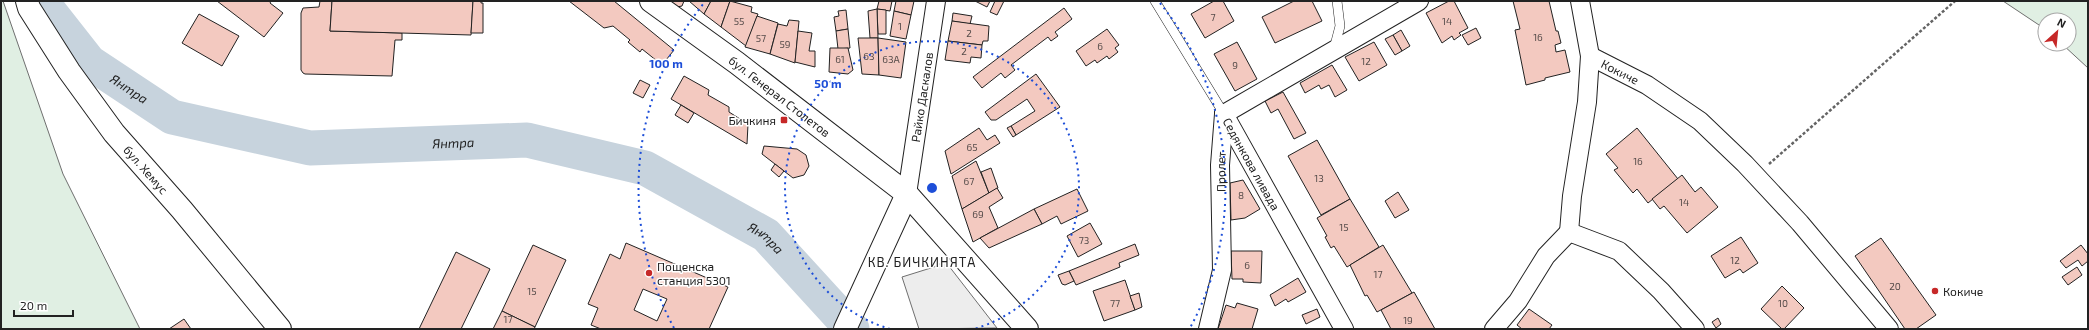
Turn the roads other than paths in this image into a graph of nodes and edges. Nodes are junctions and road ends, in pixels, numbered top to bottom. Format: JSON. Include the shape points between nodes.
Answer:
{"nodes":[{"id":1,"x":27,"y":1,"type":"edge"},
{"id":2,"x":651,"y":1,"type":"edge"},
{"id":3,"x":936,"y":1,"type":"edge"},
{"id":4,"x":1155,"y":1,"type":"edge"},
{"id":5,"x":1337,"y":1,"type":"edge"},
{"id":6,"x":1419,"y":1,"type":"edge"},
{"id":7,"x":1580,"y":1,"type":"edge"},
{"id":8,"x":1333,"y":52,"type":"junction"},
{"id":9,"x":1590,"y":56,"type":"junction"},
{"id":10,"x":1224,"y":114,"type":"junction"},
{"id":11,"x":907,"y":194,"type":"junction"},
{"id":12,"x":1569,"y":232,"type":"junction"},
{"id":13,"x":280,"y":329,"type":"edge"},
{"id":14,"x":845,"y":329,"type":"edge"},
{"id":15,"x":1027,"y":329,"type":"edge"},
{"id":16,"x":1208,"y":329,"type":"edge"},
{"id":17,"x":1344,"y":329,"type":"edge"},
{"id":18,"x":1494,"y":329,"type":"edge"},
{"id":19,"x":1696,"y":329,"type":"edge"},
{"id":20,"x":1889,"y":329,"type":"edge"}],
"edges":[{"from":1,"to":13,"type":"main road","name":"бул. Хемус","via":[[69,71],[114,133],[182,210]]},
{"from":2,"to":11,"type":"main road","name":"бул. Генерал Столетов"},
{"from":3,"to":11,"type":"street","name":"Райко Даскалов"},
{"from":4,"to":10,"type":"lane","name":"Седянкова ливада"},
{"from":5,"to":8,"type":"lane","via":[[1340,26]]},
{"from":6,"to":8,"type":"street"},
{"from":7,"to":9,"type":"street"},
{"from":8,"to":10,"type":"street"},
{"from":9,"to":12,"type":"street","name":"Кокиче","via":[[1587,102]]},
{"from":9,"to":20,"type":"street","name":"Кокиче","via":[[1648,85],[1700,121],[1800,224]]},
{"from":10,"to":16,"type":"street","name":"Пролет","via":[[1220,166],[1222,270]]},
{"from":10,"to":17,"type":"street","name":"Седянкова ливада"},
{"from":11,"to":14,"type":"main road"},
{"from":11,"to":15,"type":"main road","name":"бул. Генерал Столетов"},
{"from":12,"to":18,"type":"street","via":[[1546,256],[1518,301]]},
{"from":12,"to":19,"type":"street","via":[[1619,251]]}]}
